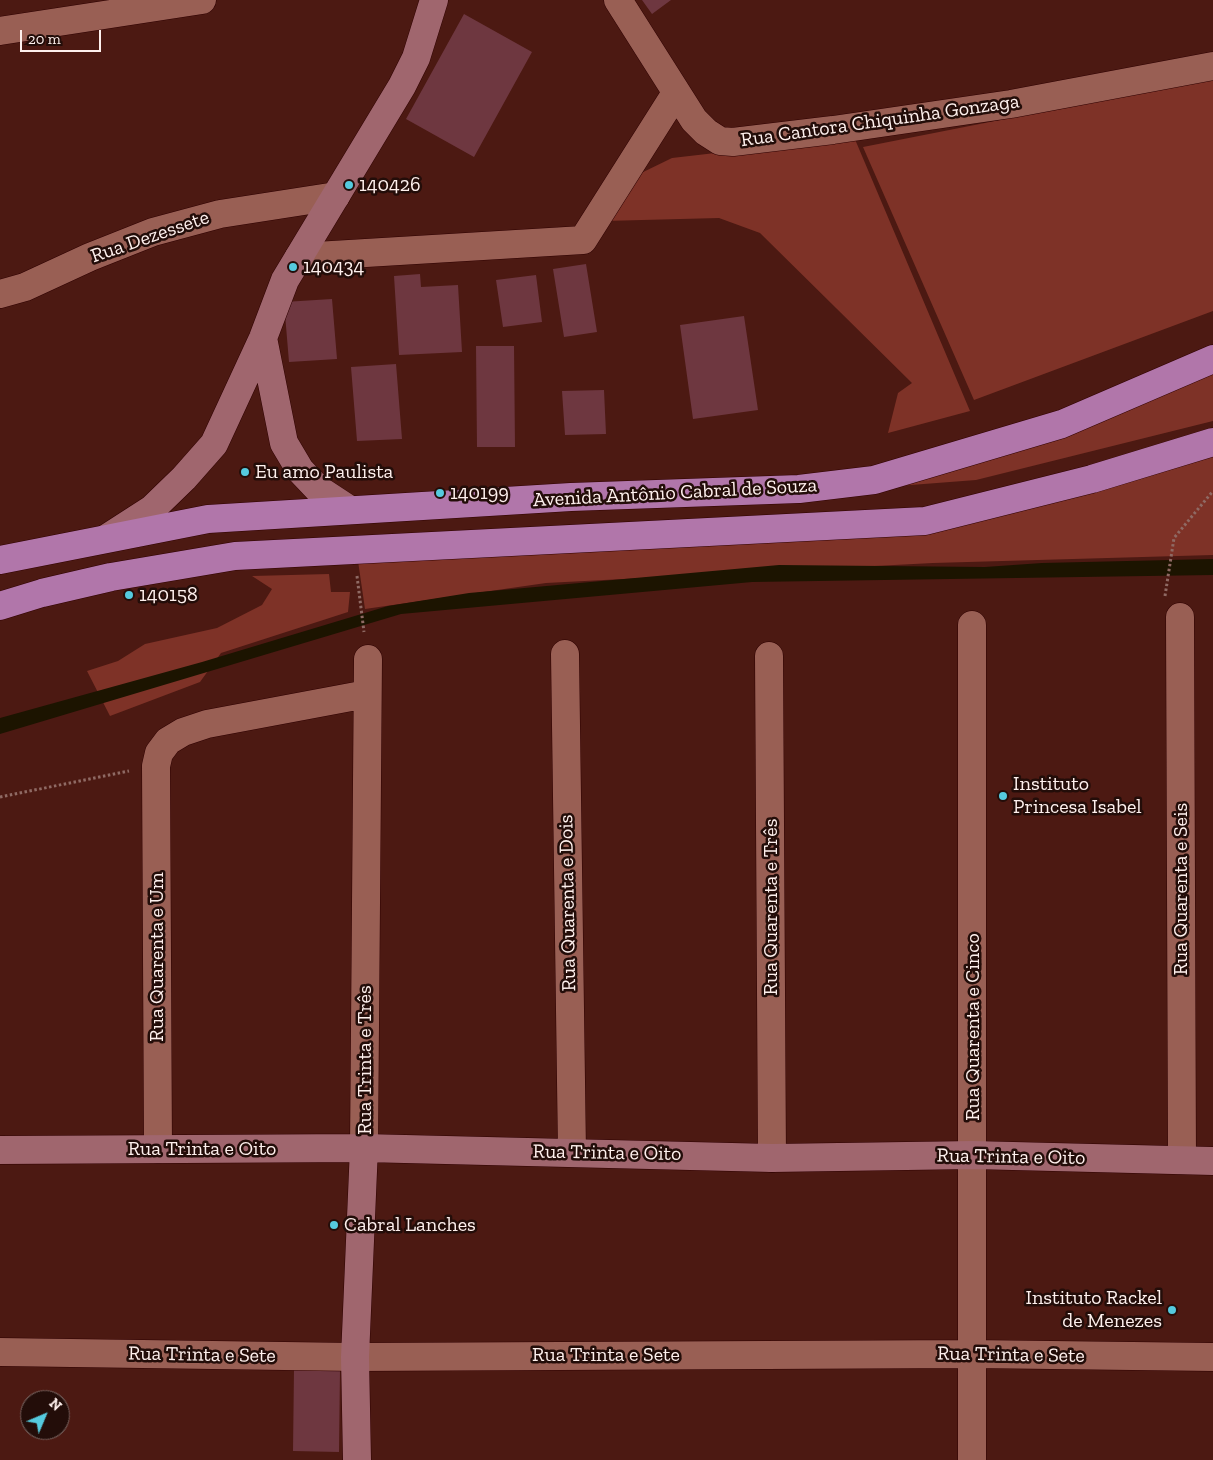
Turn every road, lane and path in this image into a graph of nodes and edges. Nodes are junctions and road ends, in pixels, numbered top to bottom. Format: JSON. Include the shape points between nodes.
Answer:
{"nodes":[{"id":1,"x":202,"y":0,"type":"edge"},
{"id":2,"x":434,"y":0,"type":"edge"},
{"id":3,"x":618,"y":0,"type":"edge"},
{"id":4,"x":0,"y":31,"type":"edge"},
{"id":5,"x":1213,"y":66,"type":"edge"},
{"id":6,"x":676,"y":93,"type":"junction"},
{"id":7,"x":336,"y":196,"type":"junction"},
{"id":8,"x":299,"y":257,"type":"junction"},
{"id":9,"x":0,"y":294,"type":"edge"},
{"id":10,"x":263,"y":338,"type":"junction"},
{"id":11,"x":1213,"y":359,"type":"edge"},
{"id":12,"x":1213,"y":442,"type":"edge"},
{"id":13,"x":1213,"y":491,"type":"edge"},
{"id":14,"x":350,"y":510,"type":"junction"},
{"id":15,"x":107,"y":538,"type":"junction"},
{"id":16,"x":0,"y":560,"type":"edge"},
{"id":17,"x":1166,"y":586,"type":"dead end"},
{"id":18,"x":358,"y":588,"type":"dead end"},
{"id":19,"x":0,"y":606,"type":"edge"},
{"id":20,"x":1180,"y":617,"type":"dead end"},
{"id":21,"x":972,"y":624,"type":"dead end"},
{"id":22,"x":366,"y":647,"type":"joint"},
{"id":23,"x":565,"y":654,"type":"dead end"},
{"id":24,"x":769,"y":656,"type":"dead end"},
{"id":25,"x":368,"y":694,"type":"junction"},
{"id":26,"x":156,"y":766,"type":"junction"},
{"id":27,"x":0,"y":796,"type":"edge"},
{"id":28,"x":364,"y":1148,"type":"junction"},
{"id":29,"x":158,"y":1149,"type":"junction"},
{"id":30,"x":0,"y":1150,"type":"edge"},
{"id":31,"x":572,"y":1152,"type":"junction"},
{"id":32,"x":973,"y":1155,"type":"junction"},
{"id":33,"x":772,"y":1158,"type":"junction"},
{"id":34,"x":1182,"y":1160,"type":"junction"},
{"id":35,"x":1213,"y":1161,"type":"edge"},
{"id":36,"x":0,"y":1352,"type":"edge"},
{"id":37,"x":971,"y":1354,"type":"junction"},
{"id":38,"x":355,"y":1357,"type":"junction"},
{"id":39,"x":1213,"y":1357,"type":"edge"},
{"id":40,"x":357,"y":1460,"type":"edge"},
{"id":41,"x":972,"y":1460,"type":"edge"}],
"edges":[{"from":1,"to":4,"type":"street"},
{"from":2,"to":7,"type":"street","via":[[416,58],[402,86]]},
{"from":3,"to":6,"type":"street","name":"Rua Cantora Chiquinha Gonzaga"},
{"from":5,"to":6,"type":"street","name":"Rua Cantora Chiquinha Gonzaga","via":[[1011,104],[732,142],[720,141],[706,132]]},
{"from":6,"to":8,"type":"street","via":[[583,240]]},
{"from":7,"to":8,"type":"street"},
{"from":7,"to":9,"type":"street","name":"Rua Dezessete","via":[[220,214],[153,232],[26,287]]},
{"from":8,"to":10,"type":"street","via":[[285,280]]},
{"from":10,"to":14,"type":"street","via":[[284,443],[300,470],[318,489]]},
{"from":10,"to":15,"type":"street","via":[[214,444],[152,509]]},
{"from":11,"to":14,"type":"highway","name":"Avenida Antônio Cabral de Souza","via":[[1062,424],[874,480],[799,489],[571,497]]},
{"from":12,"to":19,"type":"highway","name":"Avenida Antônio Cabral de Souza","via":[[1092,479],[924,521],[235,556],[111,577]]},
{"from":13,"to":17,"type":"path","via":[[1174,538]]},
{"from":14,"to":15,"type":"highway","name":"Avenida Antônio Cabral de Souza","via":[[208,519]]},
{"from":15,"to":16,"type":"highway","name":"Avenida Antônio Cabral de Souza"},
{"from":18,"to":22,"type":"path"},
{"from":20,"to":34,"type":"street","name":"Rua Quarenta e Seis"},
{"from":21,"to":32,"type":"street","name":"Rua Quarenta e Cinco"},
{"from":22,"to":25,"type":"street","name":"Rua Trinta e Três"},
{"from":23,"to":31,"type":"street","name":"Rua Quarenta e Dois"},
{"from":24,"to":33,"type":"street","name":"Rua Quarenta e Três"},
{"from":25,"to":26,"type":"street","via":[[207,724],[183,732],[168,741],[159,753]]},
{"from":25,"to":28,"type":"street","name":"Rua Trinta e Três"},
{"from":26,"to":27,"type":"path"},
{"from":26,"to":29,"type":"street","name":"Rua Quarenta e Um"},
{"from":28,"to":29,"type":"street","name":"Rua Trinta e Oito"},
{"from":28,"to":31,"type":"street","name":"Rua Trinta e Oito"},
{"from":28,"to":38,"type":"street","name":"Rua Trinta e Três"},
{"from":29,"to":30,"type":"street","name":"Rua Trinta e Oito"},
{"from":31,"to":33,"type":"street","name":"Rua Trinta e Oito"},
{"from":32,"to":33,"type":"street","name":"Rua Trinta e Oito"},
{"from":32,"to":34,"type":"street","name":"Rua Trinta e Oito"},
{"from":32,"to":37,"type":"street","name":"Rua Quarenta e Cinco"},
{"from":34,"to":35,"type":"street","name":"Rua Trinta e Oito"},
{"from":36,"to":38,"type":"street","name":"Rua Trinta e Sete"},
{"from":37,"to":38,"type":"street","name":"Rua Trinta e Sete"},
{"from":37,"to":39,"type":"street","name":"Rua Trinta e Sete"},
{"from":37,"to":41,"type":"street","name":"Rua Quarenta e Cinco"},
{"from":38,"to":40,"type":"street","name":"Rua Trinta e Três"}]}
